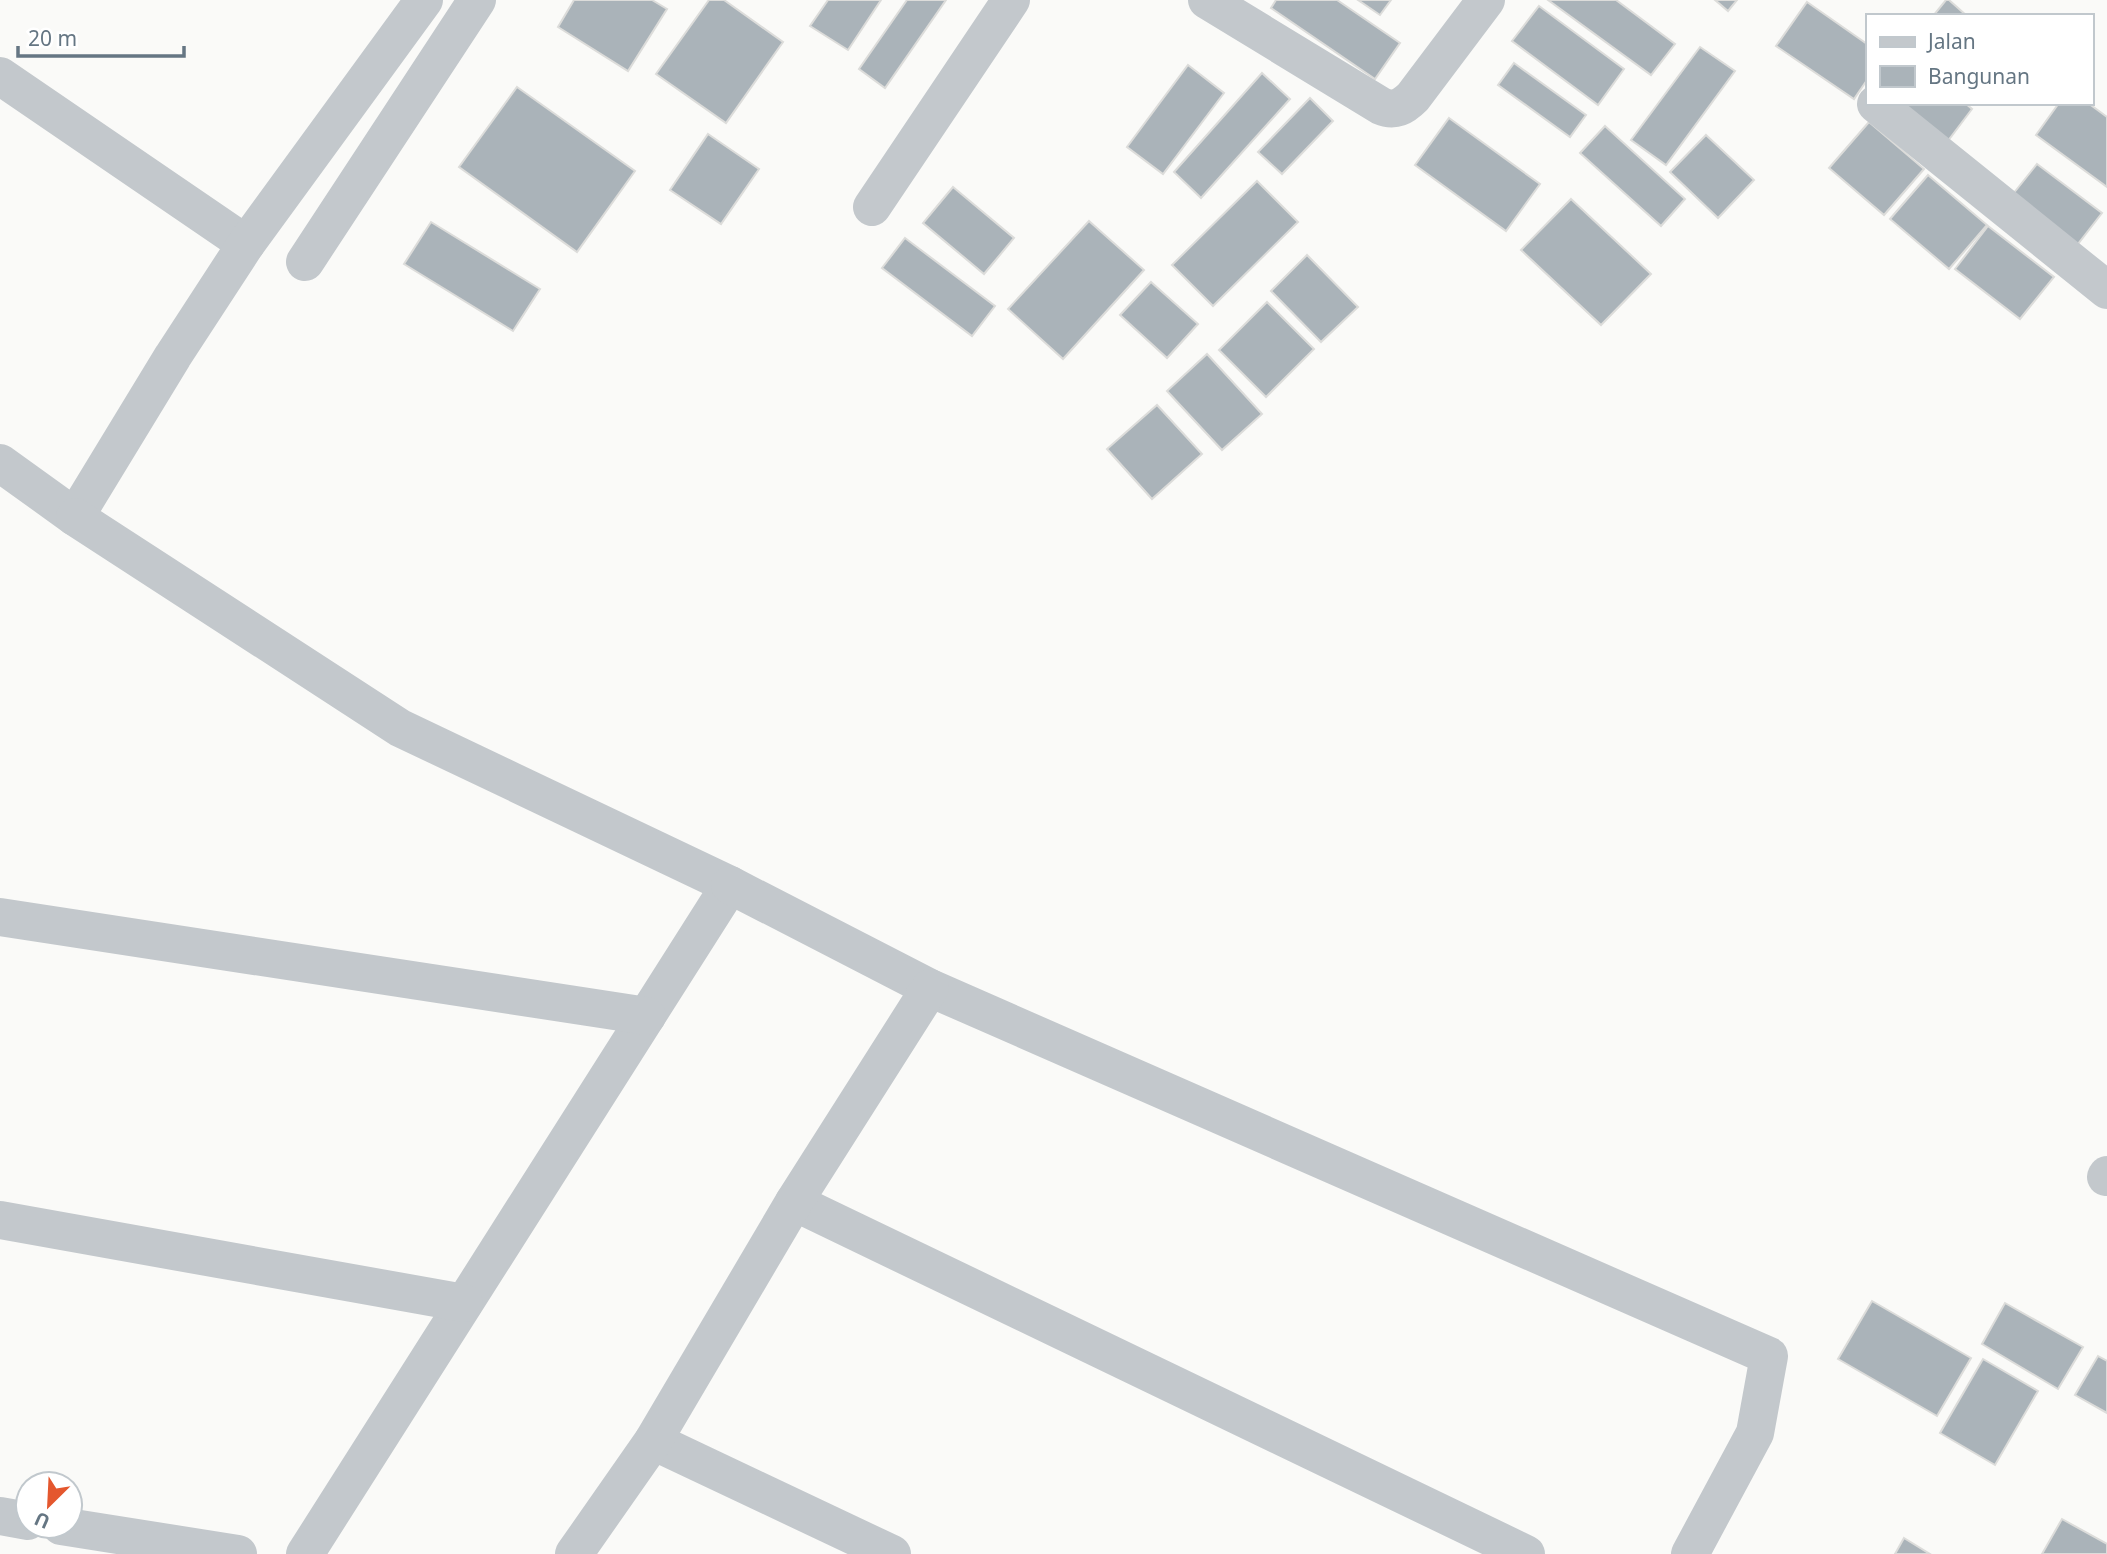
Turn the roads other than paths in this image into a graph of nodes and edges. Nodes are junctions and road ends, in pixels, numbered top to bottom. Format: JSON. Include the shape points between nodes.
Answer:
{"nodes":[{"id":1,"x":424,"y":0,"type":"edge"},
{"id":2,"x":477,"y":0,"type":"edge"},
{"id":3,"x":1011,"y":0,"type":"edge"},
{"id":4,"x":1207,"y":0,"type":"edge"},
{"id":5,"x":1486,"y":0,"type":"edge"},
{"id":6,"x":0,"y":76,"type":"edge"},
{"id":7,"x":1877,"y":105,"type":"edge"},
{"id":8,"x":872,"y":206,"type":"dead end"},
{"id":9,"x":246,"y":244,"type":"junction"},
{"id":10,"x":305,"y":262,"type":"dead end"},
{"id":11,"x":2107,"y":289,"type":"edge"},
{"id":12,"x":0,"y":463,"type":"edge"},
{"id":13,"x":75,"y":517,"type":"junction"},
{"id":14,"x":730,"y":885,"type":"junction"},
{"id":15,"x":0,"y":917,"type":"edge"},
{"id":16,"x":930,"y":988,"type":"junction"},
{"id":17,"x":646,"y":1017,"type":"junction"},
{"id":18,"x":794,"y":1202,"type":"junction"},
{"id":19,"x":0,"y":1220,"type":"edge"},
{"id":20,"x":464,"y":1303,"type":"junction"},
{"id":21,"x":653,"y":1441,"type":"junction"},
{"id":22,"x":84,"y":1530,"type":"edge"},
{"id":23,"x":238,"y":1554,"type":"edge"},
{"id":24,"x":305,"y":1554,"type":"edge"},
{"id":25,"x":573,"y":1554,"type":"edge"},
{"id":26,"x":892,"y":1554,"type":"edge"},
{"id":27,"x":1526,"y":1554,"type":"edge"},
{"id":28,"x":1690,"y":1554,"type":"edge"}],
"edges":[{"from":1,"to":9,"type":"street"},
{"from":2,"to":10,"type":"street"},
{"from":3,"to":8,"type":"street"},
{"from":4,"to":5,"type":"street","via":[[1390,108],[1404,106]]},
{"from":6,"to":9,"type":"street"},
{"from":7,"to":11,"type":"street"},
{"from":9,"to":13,"type":"street"},
{"from":12,"to":13,"type":"street"},
{"from":13,"to":14,"type":"street","via":[[400,729]]},
{"from":14,"to":16,"type":"street"},
{"from":14,"to":17,"type":"street"},
{"from":15,"to":17,"type":"street"},
{"from":16,"to":18,"type":"street"},
{"from":16,"to":28,"type":"street","via":[[1769,1356],[1755,1433]]},
{"from":17,"to":20,"type":"street"},
{"from":18,"to":21,"type":"street"},
{"from":18,"to":27,"type":"street"},
{"from":19,"to":20,"type":"street"},
{"from":20,"to":24,"type":"street"},
{"from":21,"to":25,"type":"street"},
{"from":21,"to":26,"type":"street"},
{"from":22,"to":23,"type":"street"}]}
